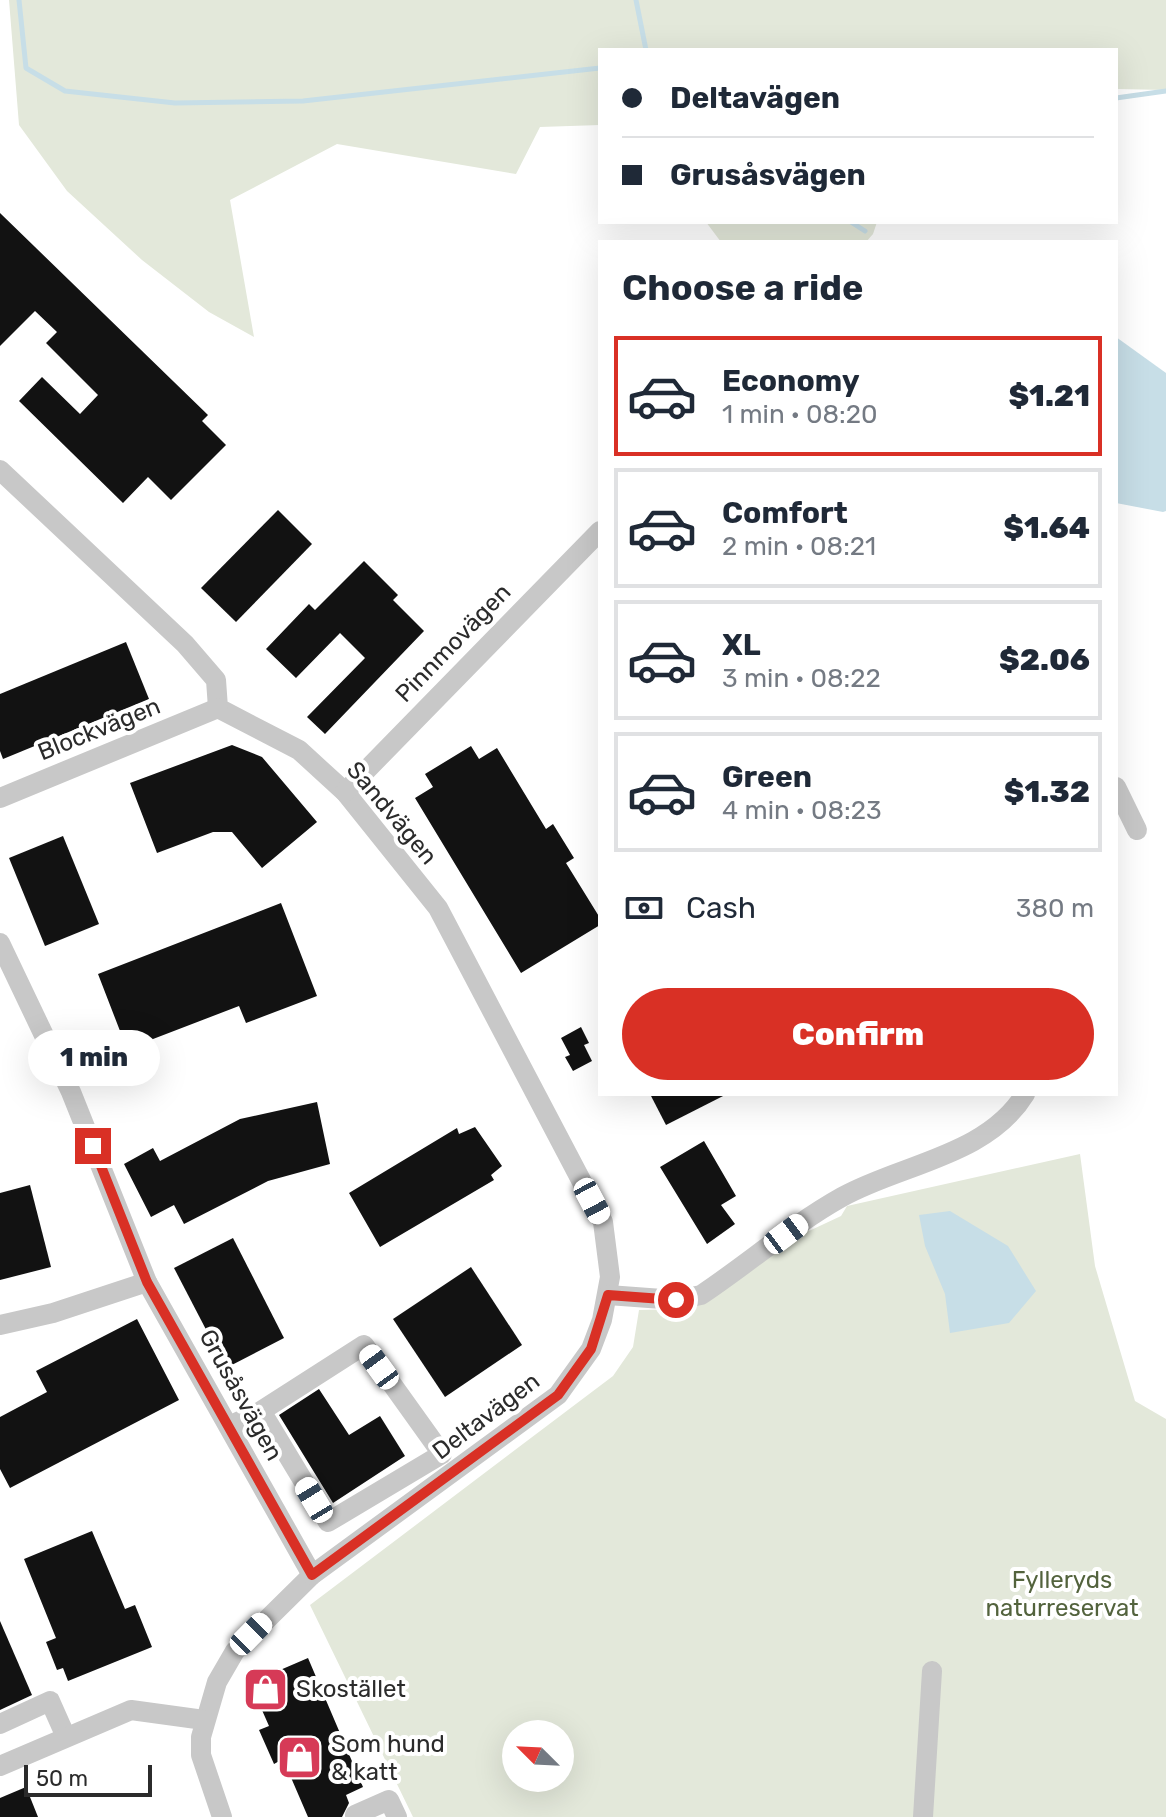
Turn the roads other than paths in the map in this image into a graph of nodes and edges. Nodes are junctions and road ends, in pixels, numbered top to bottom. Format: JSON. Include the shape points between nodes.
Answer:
{"nodes":[{"id":1,"x":0,"y":470,"type":"edge"},
{"id":2,"x":598,"y":533,"type":"edge"},
{"id":3,"x":218,"y":708,"type":"junction"},
{"id":4,"x":1118,"y":791,"type":"edge"},
{"id":5,"x":345,"y":792,"type":"junction"},
{"id":6,"x":0,"y":798,"type":"edge"},
{"id":7,"x":1137,"y":830,"type":"dead end"},
{"id":8,"x":0,"y":943,"type":"edge"},
{"id":9,"x":1024,"y":1096,"type":"edge"},
{"id":10,"x":147,"y":1282,"type":"junction"},
{"id":11,"x":608,"y":1295,"type":"junction"},
{"id":12,"x":0,"y":1325,"type":"edge"},
{"id":13,"x":261,"y":1411,"type":"junction"},
{"id":14,"x":229,"y":1426,"type":"junction"},
{"id":15,"x":312,"y":1575,"type":"junction"},
{"id":16,"x":932,"y":1671,"type":"dead end"},
{"id":17,"x":204,"y":1720,"type":"junction"},
{"id":18,"x":0,"y":1724,"type":"edge"},
{"id":19,"x":66,"y":1737,"type":"junction"},
{"id":20,"x":0,"y":1766,"type":"edge"},
{"id":21,"x":355,"y":1815,"type":"edge"},
{"id":22,"x":222,"y":1817,"type":"edge"},
{"id":23,"x":397,"y":1817,"type":"edge"},
{"id":24,"x":923,"y":1817,"type":"edge"}],
"edges":[{"from":1,"to":3,"type":"street","via":[[185,644],[216,680]]},
{"from":2,"to":5,"type":"street","name":"Pinnmovägen"},
{"from":3,"to":5,"type":"street","name":"Sandvägen","via":[[299,750]]},
{"from":3,"to":6,"type":"street","name":"Blockvägen"},
{"from":4,"to":7,"type":"street"},
{"from":5,"to":11,"type":"street","name":"Sandvägen","via":[[438,908],[603,1222]]},
{"from":8,"to":10,"type":"street","name":"Grusåsvägen","via":[[71,1092]]},
{"from":9,"to":11,"type":"street","via":[[1013,1114],[983,1136],[859,1188],[806,1219],[701,1295],[676,1300]]},
{"from":10,"to":12,"type":"street"},
{"from":10,"to":14,"type":"street","name":"Grusåsvägen"},
{"from":11,"to":15,"type":"street","name":"Deltavägen","via":[[591,1349],[558,1395]]},
{"from":13,"to":13,"type":"street","via":[[364,1345],[442,1454],[328,1522]]},
{"from":13,"to":14,"type":"street"},
{"from":14,"to":15,"type":"street","name":"Grusåsvägen"},
{"from":15,"to":17,"type":"street","name":"Deltavägen","via":[[235,1651]]},
{"from":16,"to":24,"type":"street"},
{"from":17,"to":19,"type":"street","via":[[131,1710]]},
{"from":17,"to":22,"type":"street","name":"Deltavägen","via":[[201,1755]]},
{"from":18,"to":19,"type":"street","via":[[50,1701]]},
{"from":19,"to":20,"type":"street"},
{"from":21,"to":23,"type":"street","via":[[389,1800]]}]}
